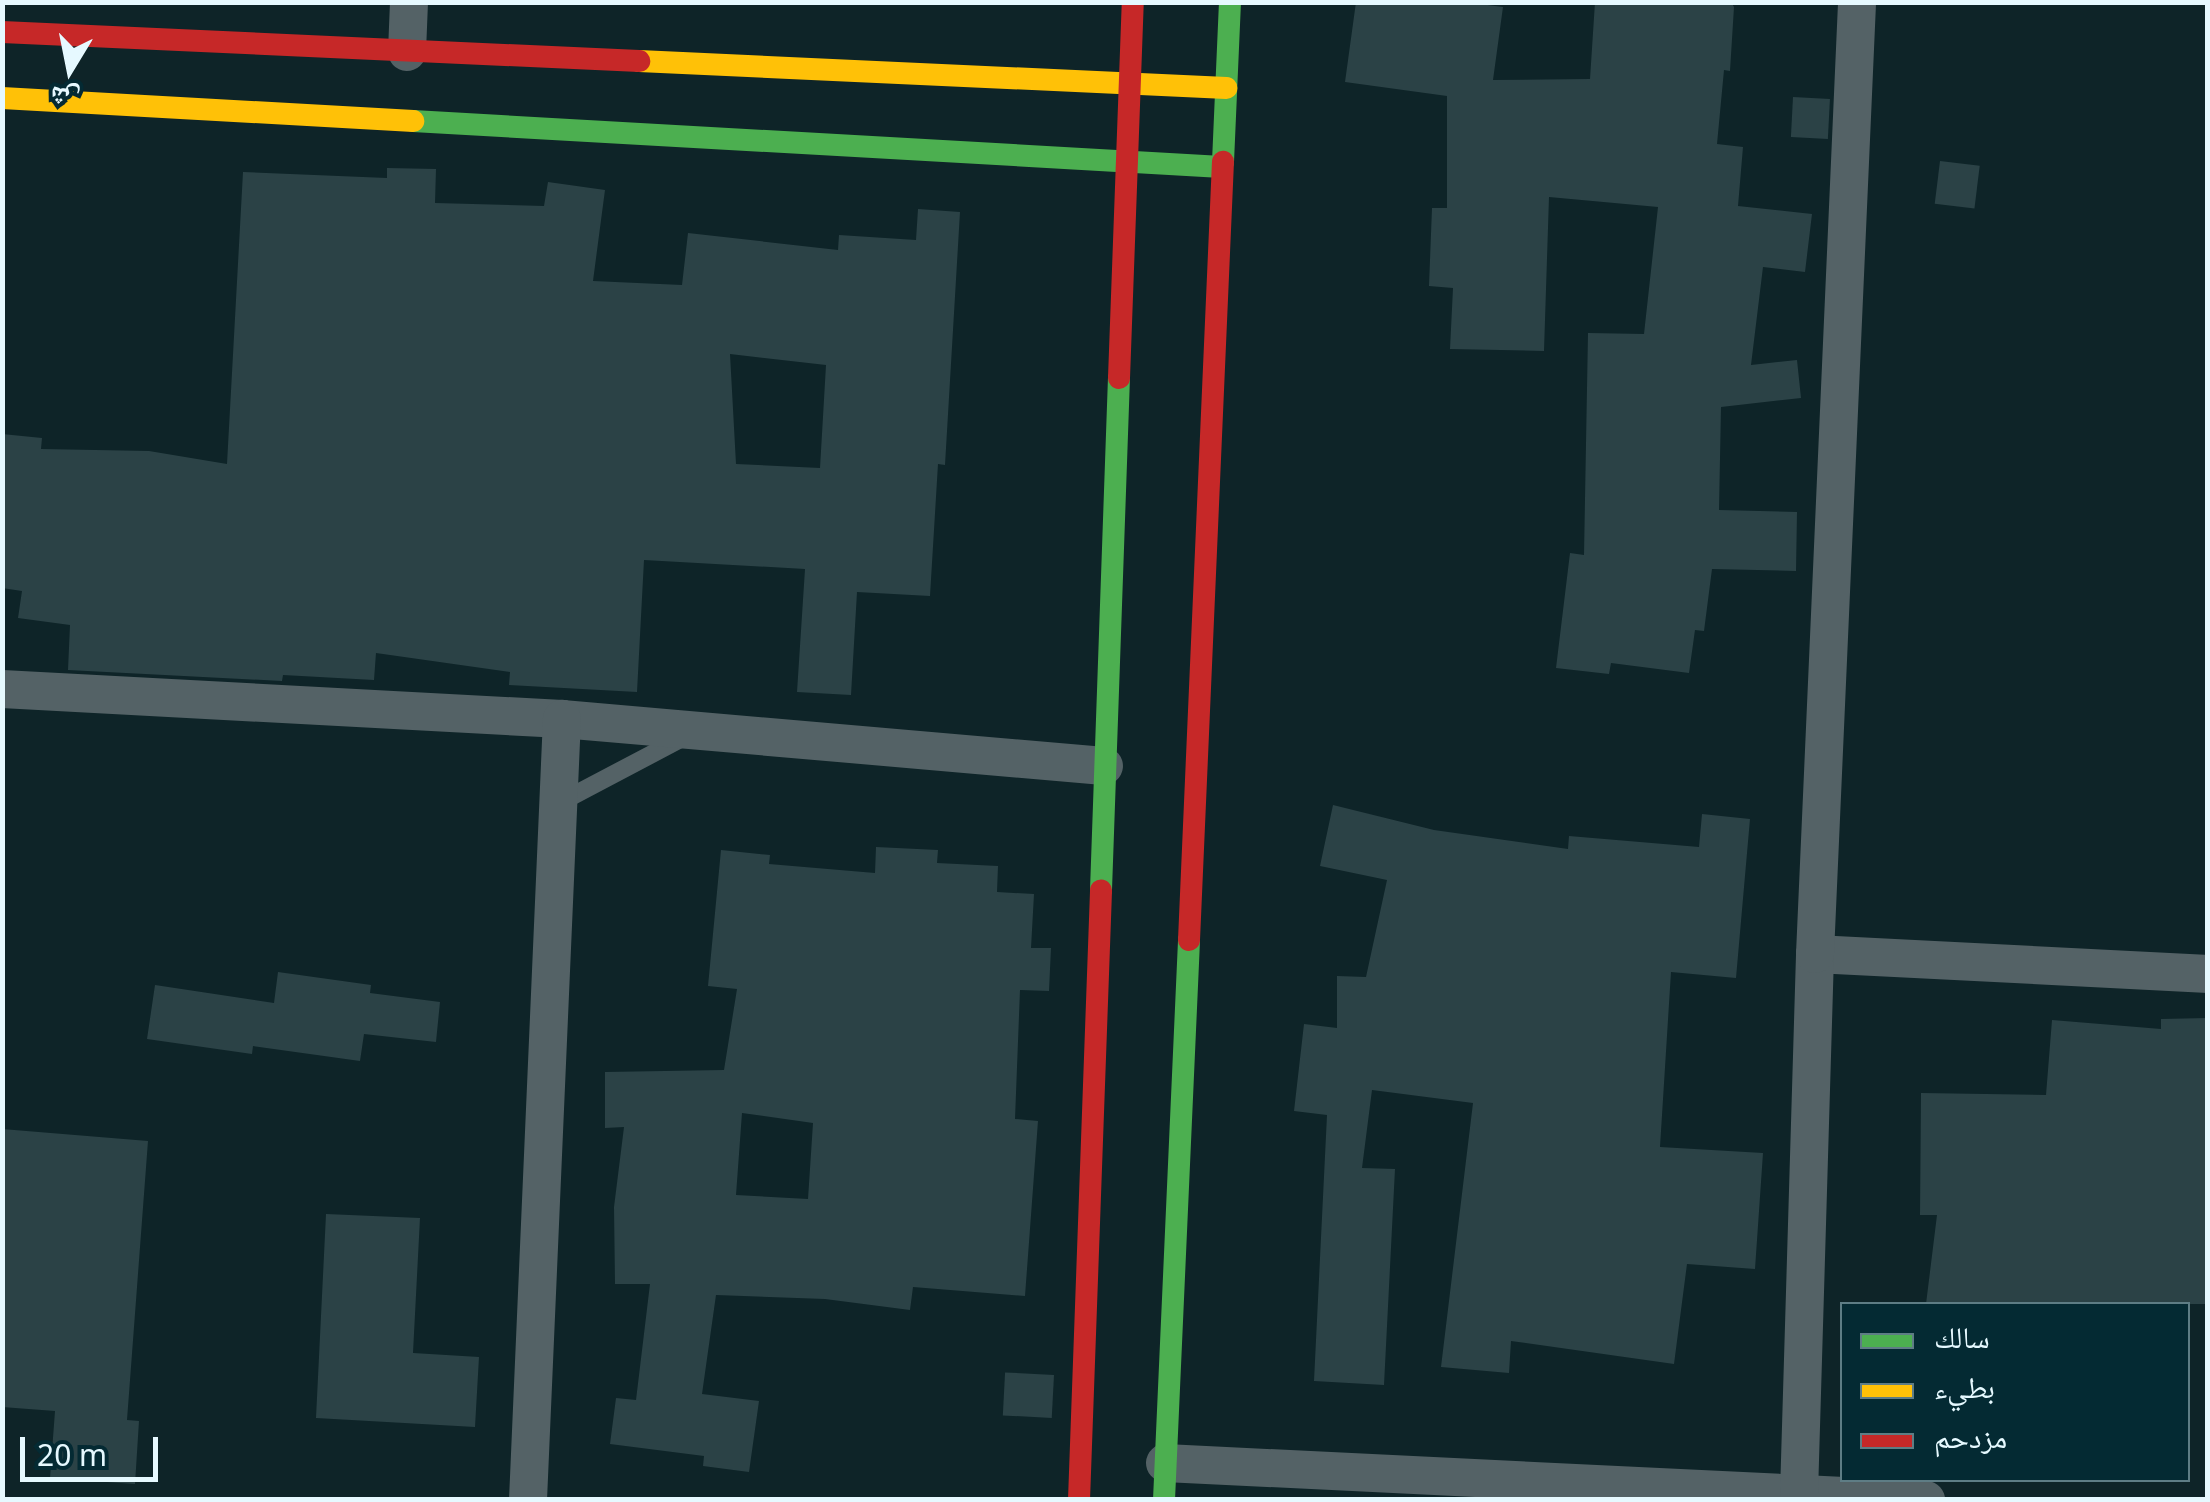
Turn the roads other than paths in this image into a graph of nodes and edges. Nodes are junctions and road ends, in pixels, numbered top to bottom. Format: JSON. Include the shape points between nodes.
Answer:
{"nodes":[{"id":1,"x":410,"y":2,"type":"edge"},
{"id":2,"x":1133,"y":2,"type":"edge"},
{"id":3,"x":1230,"y":2,"type":"edge"},
{"id":4,"x":1857,"y":2,"type":"edge"},
{"id":5,"x":2,"y":32,"type":"edge"},
{"id":6,"x":407,"y":52,"type":"junction"},
{"id":7,"x":1130,"y":86,"type":"junction"},
{"id":8,"x":1226,"y":88,"type":"junction"},
{"id":9,"x":2,"y":98,"type":"edge"},
{"id":10,"x":1127,"y":164,"type":"junction"},
{"id":11,"x":1222,"y":167,"type":"junction"},
{"id":12,"x":2,"y":689,"type":"edge"},
{"id":13,"x":562,"y":719,"type":"junction"},
{"id":14,"x":698,"y":730,"type":"junction"},
{"id":15,"x":1104,"y":766,"type":"junction"},
{"id":16,"x":558,"y":804,"type":"junction"},
{"id":17,"x":1815,"y":954,"type":"junction"},
{"id":18,"x":2208,"y":974,"type":"edge"},
{"id":19,"x":1164,"y":1481,"type":"edge"},
{"id":20,"x":1800,"y":1494,"type":"junction"},
{"id":21,"x":528,"y":1500,"type":"edge"},
{"id":22,"x":1079,"y":1500,"type":"edge"},
{"id":23,"x":1926,"y":1500,"type":"edge"}],
"edges":[{"from":1,"to":6,"type":"street"},
{"from":2,"to":7,"type":"street"},
{"from":3,"to":8,"type":"street"},
{"from":4,"to":17,"type":"street"},
{"from":5,"to":6,"type":"street"},
{"from":6,"to":7,"type":"street"},
{"from":7,"to":8,"type":"street"},
{"from":7,"to":10,"type":"street"},
{"from":8,"to":11,"type":"street"},
{"from":9,"to":10,"type":"street"},
{"from":10,"to":11,"type":"street"},
{"from":10,"to":15,"type":"street"},
{"from":11,"to":19,"type":"street"},
{"from":12,"to":13,"type":"street"},
{"from":13,"to":14,"type":"street"},
{"from":13,"to":16,"type":"street"},
{"from":14,"to":15,"type":"street"},
{"from":14,"to":16,"type":"lane"},
{"from":15,"to":22,"type":"street"},
{"from":16,"to":21,"type":"street"},
{"from":17,"to":18,"type":"street"},
{"from":17,"to":20,"type":"street"},
{"from":19,"to":20,"type":"street"},
{"from":20,"to":23,"type":"street"}]}
